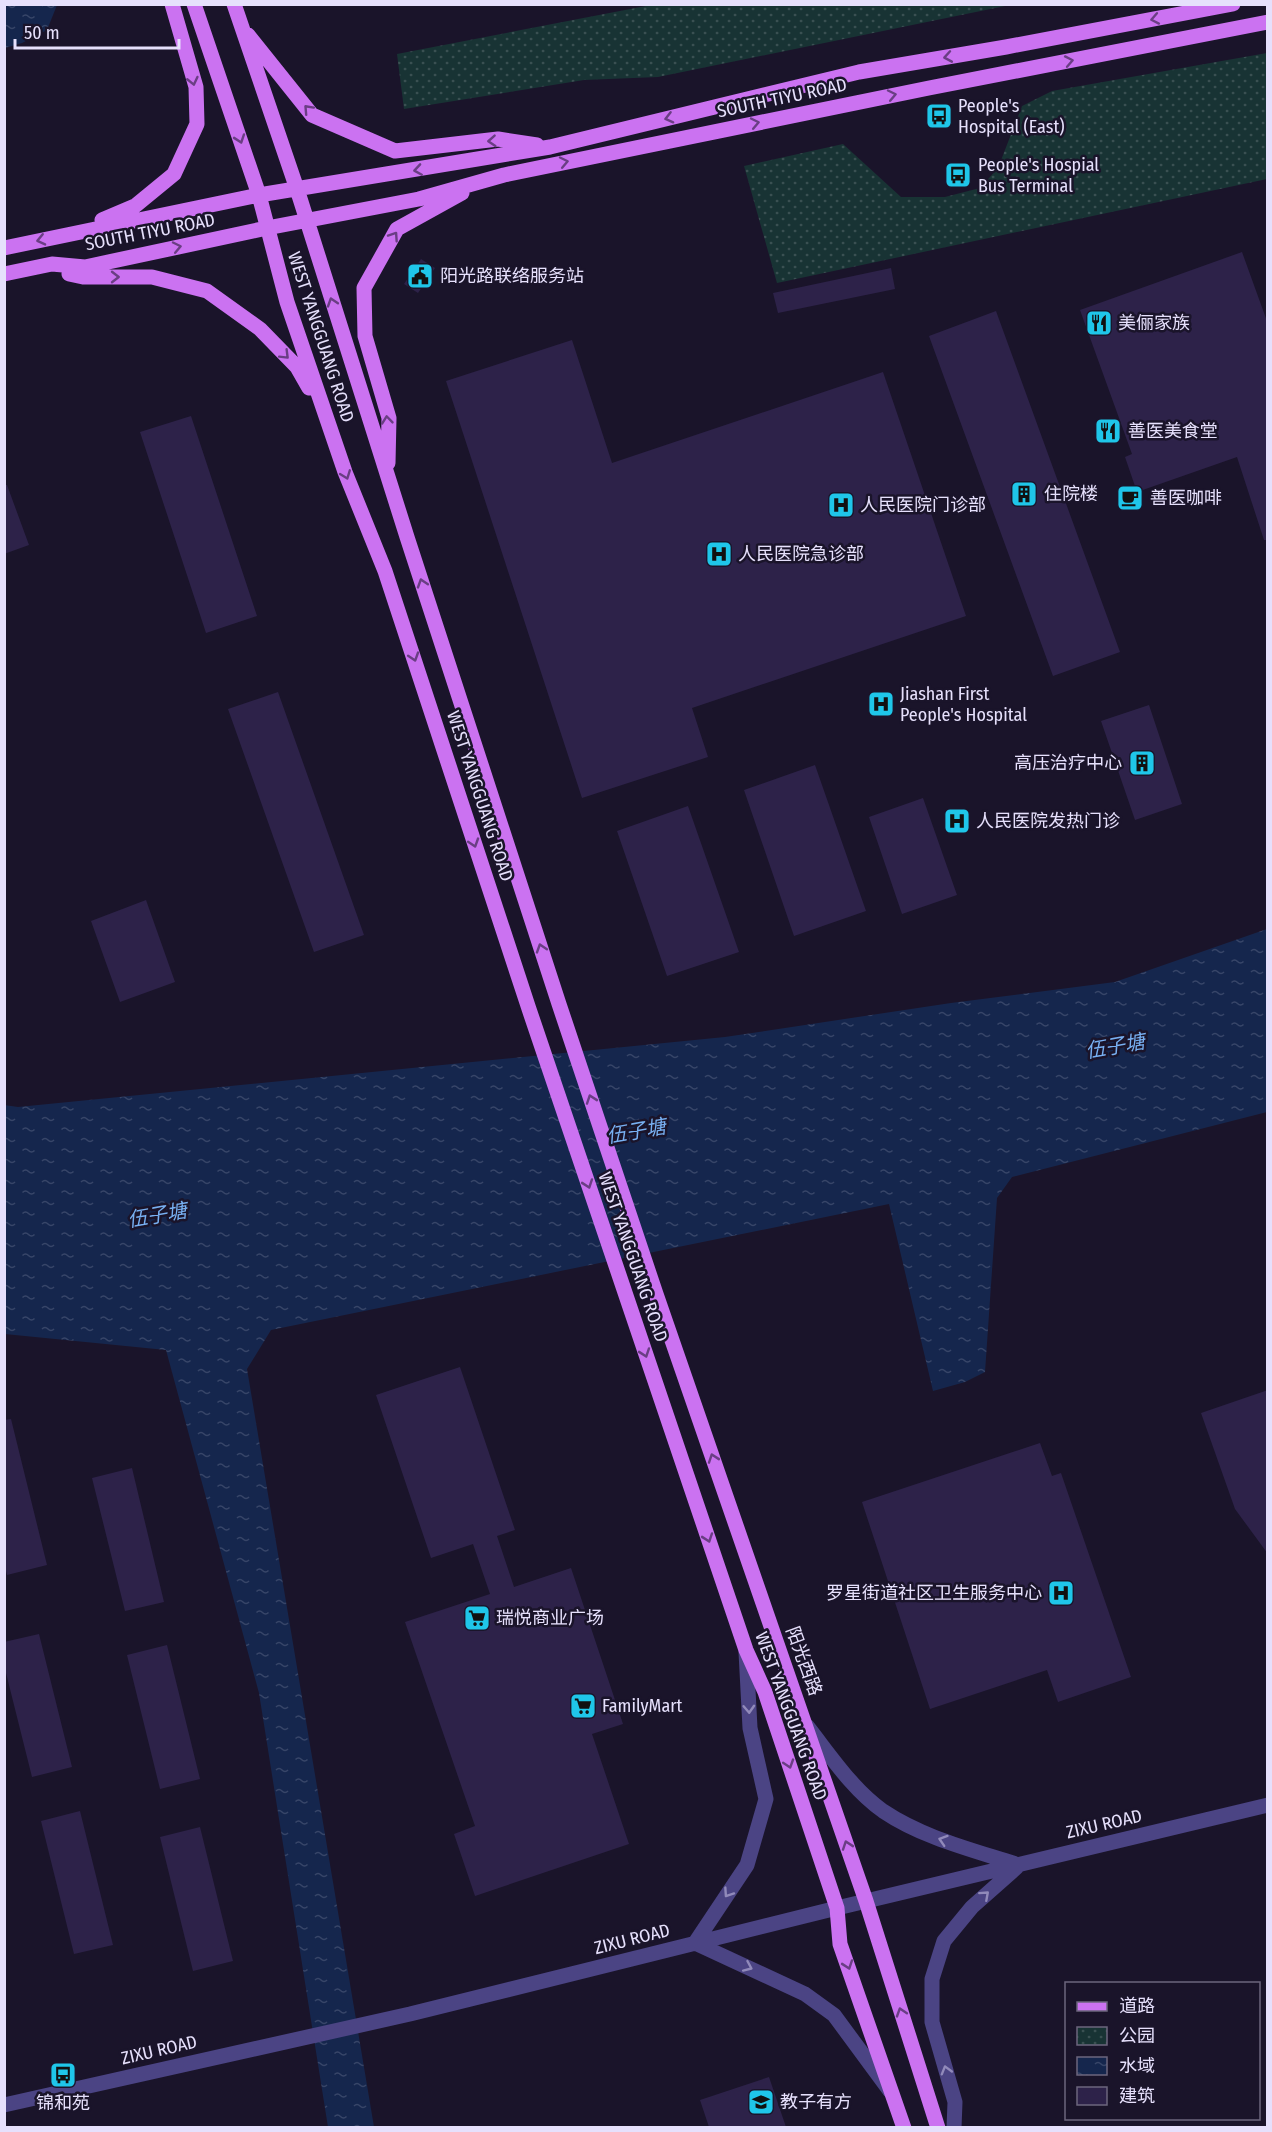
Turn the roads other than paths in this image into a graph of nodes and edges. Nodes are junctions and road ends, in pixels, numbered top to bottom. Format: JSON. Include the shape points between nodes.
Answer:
{"nodes":[{"id":1,"x":172,"y":4,"type":"edge"},
{"id":2,"x":194,"y":4,"type":"edge"},
{"id":3,"x":234,"y":4,"type":"edge"},
{"id":4,"x":1233,"y":4,"type":"edge"},
{"id":5,"x":1268,"y":22,"type":"edge"},
{"id":6,"x":241,"y":25,"type":"junction"},
{"id":7,"x":550,"y":147,"type":"junction"},
{"id":8,"x":486,"y":180,"type":"junction"},
{"id":9,"x":297,"y":189,"type":"junction"},
{"id":10,"x":259,"y":195,"type":"junction"},
{"id":11,"x":307,"y":222,"type":"junction"},
{"id":12,"x":267,"y":228,"type":"junction"},
{"id":13,"x":78,"y":231,"type":"junction"},
{"id":14,"x":4,"y":248,"type":"edge"},
{"id":15,"x":37,"y":267,"type":"junction"},
{"id":16,"x":4,"y":274,"type":"edge"},
{"id":17,"x":327,"y":419,"type":"junction"},
{"id":18,"x":388,"y":478,"type":"junction"},
{"id":19,"x":746,"y":1650,"type":"junction"},
{"id":20,"x":805,"y":1722,"type":"junction"},
{"id":21,"x":1268,"y":1805,"type":"edge"},
{"id":22,"x":1019,"y":1865,"type":"junction"},
{"id":23,"x":866,"y":1900,"type":"junction"},
{"id":24,"x":837,"y":1908,"type":"junction"},
{"id":25,"x":695,"y":1943,"type":"junction"},
{"id":26,"x":892,"y":2095,"type":"junction"},
{"id":27,"x":4,"y":2106,"type":"edge"},
{"id":28,"x":904,"y":2127,"type":"edge"},
{"id":29,"x":938,"y":2127,"type":"edge"},
{"id":30,"x":954,"y":2127,"type":"edge"}],
"edges":[{"from":1,"to":13,"type":"main road","one_way":true,"via":[[196,87],[197,124],[174,174],[135,206]]},
{"from":2,"to":10,"type":"main road","one_way":true},
{"from":3,"to":6,"type":"main road"},
{"from":4,"to":7,"type":"main road","name":"SOUTH TIYU ROAD","one_way":true,"via":[[859,72]]},
{"from":8,"to":5,"type":"main road","name":"SOUTH TIYU ROAD","one_way":true},
{"from":7,"to":6,"type":"main road","one_way":true,"via":[[498,140],[395,151],[312,116]]},
{"from":6,"to":9,"type":"main road"},
{"from":7,"to":9,"type":"main road","name":"SOUTH TIYU ROAD","one_way":true},
{"from":8,"to":11,"type":"main road","name":"SOUTH TIYU ROAD","via":[[419,199]]},
{"from":18,"to":8,"type":"main road","one_way":true,"via":[[389,418],[365,336],[364,288],[397,229]]},
{"from":9,"to":10,"type":"main road","name":"SOUTH TIYU ROAD"},
{"from":9,"to":11,"type":"main road"},
{"from":10,"to":12,"type":"main road"},
{"from":10,"to":13,"type":"main road","name":"SOUTH TIYU ROAD"},
{"from":11,"to":12,"type":"main road","name":"SOUTH TIYU ROAD"},
{"from":18,"to":11,"type":"main road","name":"WEST YANGGUANG ROAD","one_way":true},
{"from":15,"to":12,"type":"main road","name":"SOUTH TIYU ROAD","one_way":true,"via":[[85,267]]},
{"from":12,"to":17,"type":"main road","name":"WEST YANGGUANG ROAD","via":[[287,302]]},
{"from":13,"to":14,"type":"main road","name":"SOUTH TIYU ROAD","one_way":true},
{"from":15,"to":16,"type":"main road","name":"SOUTH TIYU ROAD"},
{"from":15,"to":17,"type":"main road","one_way":true,"via":[[83,277],[152,277],[207,291],[260,329],[297,367]]},
{"from":17,"to":19,"type":"main road","name":"WEST YANGGUANG ROAD","one_way":true,"via":[[385,571]]},
{"from":20,"to":18,"type":"main road","name":"WEST YANGGUANG ROAD","one_way":true,"via":[[656,1294]]},
{"from":19,"to":24,"type":"main road","name":"WEST YANGGUANG ROAD","one_way":true,"via":[[765,1692]]},
{"from":19,"to":25,"type":"street","one_way":true,"via":[[750,1728],[766,1799],[747,1865]]},
{"from":22,"to":20,"type":"street","one_way":true,"via":[[930,1836],[883,1811],[846,1777]]},
{"from":23,"to":20,"type":"main road","name":"WEST YANGGUANG ROAD","one_way":true},
{"from":21,"to":22,"type":"street","name":"ZIXU ROAD"},
{"from":22,"to":23,"type":"street","name":"ZIXU ROAD"},
{"from":30,"to":22,"type":"street","one_way":true,"via":[[955,2102],[932,2022],[932,1979],[944,1941],[972,1907]]},
{"from":23,"to":24,"type":"street","name":"ZIXU ROAD"},
{"from":29,"to":23,"type":"main road","name":"WEST YANGGUANG ROAD","one_way":true},
{"from":24,"to":25,"type":"street","name":"ZIXU ROAD"},
{"from":24,"to":26,"type":"main road","name":"WEST YANGGUANG ROAD","one_way":true,"via":[[840,1944]]},
{"from":25,"to":26,"type":"street","one_way":true,"via":[[805,1994],[834,2015]]},
{"from":25,"to":27,"type":"street","name":"ZIXU ROAD","via":[[410,2014]]},
{"from":26,"to":28,"type":"main road","name":"WEST YANGGUANG ROAD"}]}
